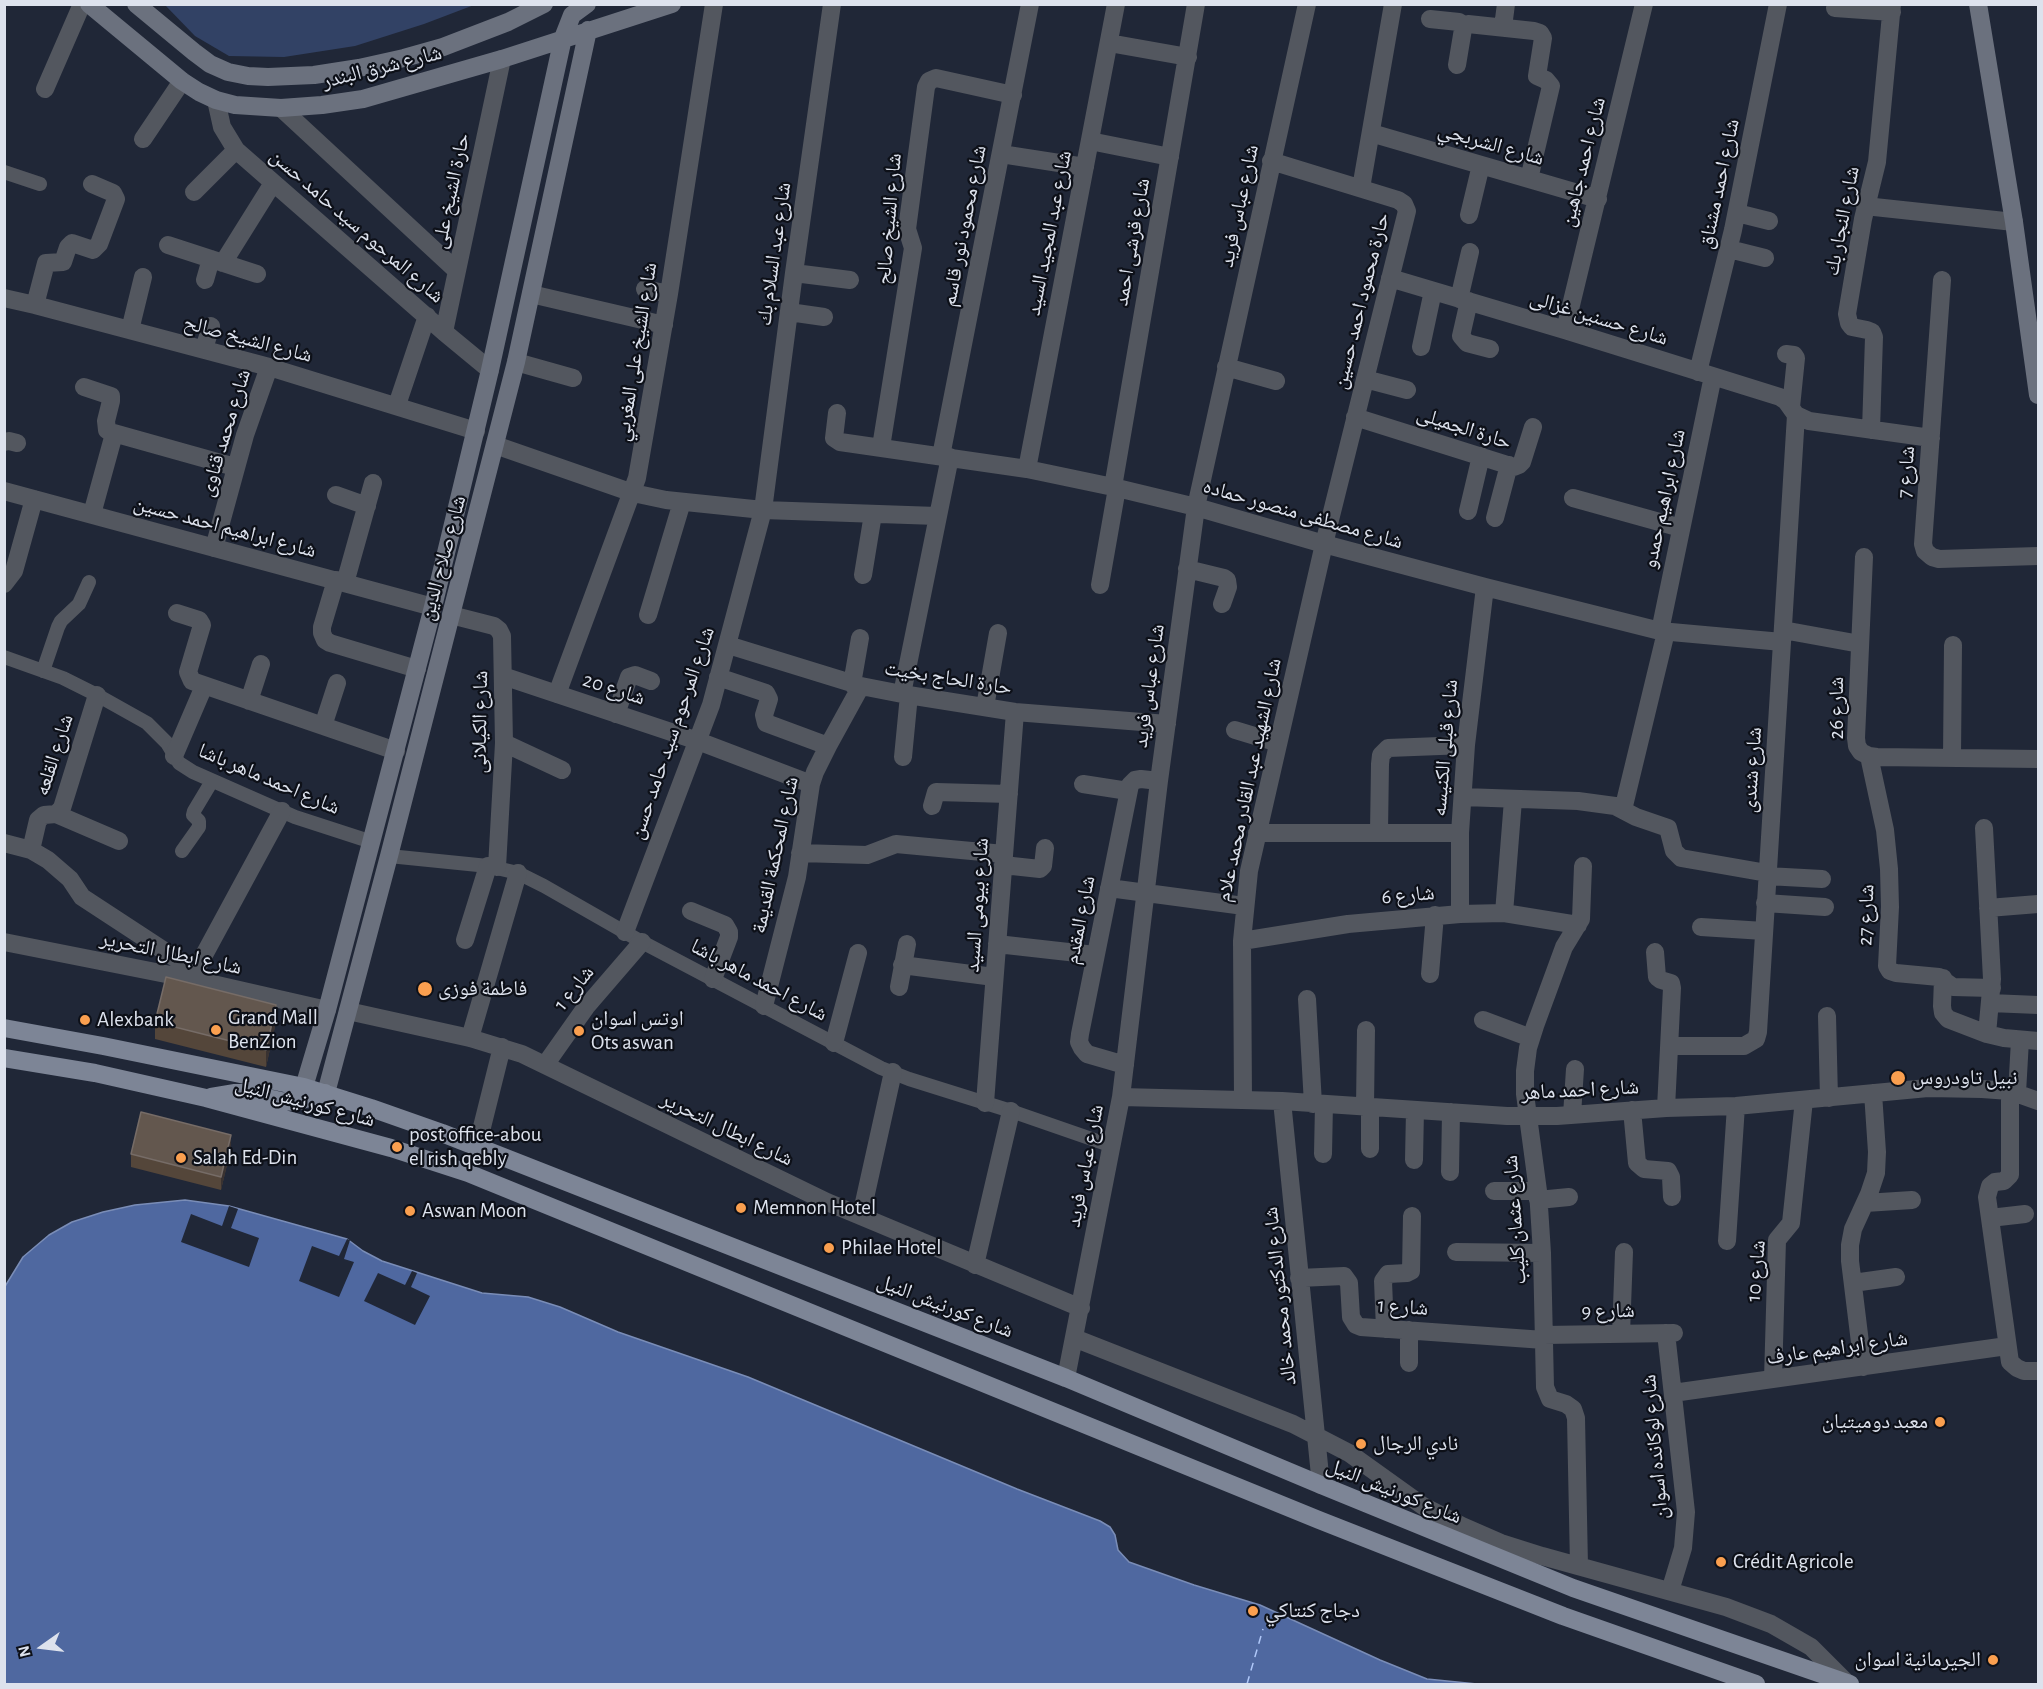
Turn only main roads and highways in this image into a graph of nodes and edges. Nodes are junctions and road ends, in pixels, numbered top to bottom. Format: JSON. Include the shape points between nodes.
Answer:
{"nodes":[{"id":1,"x":89,"y":4,"type":"edge"},
{"id":2,"x":136,"y":4,"type":"edge"},
{"id":3,"x":544,"y":4,"type":"edge"},
{"id":4,"x":587,"y":4,"type":"edge"},
{"id":5,"x":672,"y":4,"type":"edge"},
{"id":6,"x":1978,"y":4,"type":"edge"},
{"id":7,"x":588,"y":30,"type":"junction"},
{"id":8,"x":563,"y":38,"type":"junction"},
{"id":9,"x":2038,"y":395,"type":"edge"},
{"id":10,"x":4,"y":1028,"type":"edge"},
{"id":11,"x":4,"y":1058,"type":"edge"},
{"id":12,"x":304,"y":1088,"type":"junction"},
{"id":13,"x":326,"y":1093,"type":"junction"},
{"id":14,"x":206,"y":1098,"type":"junction"},
{"id":15,"x":1756,"y":1684,"type":"edge"},
{"id":16,"x":1849,"y":1684,"type":"edge"}],
"edges":[{"from":1,"to":8,"type":"main road","name":"شارع شرق البندر","via":[[182,81],[216,100],[235,105],[281,108],[363,99]]},
{"from":2,"to":3,"type":"main road","name":"شارع شرق البندر","via":[[210,64],[238,74],[268,77],[336,72],[404,58],[508,22]]},
{"from":4,"to":8,"type":"main road","name":"شارع صلاح الدين","via":[[572,15]]},
{"from":5,"to":7,"type":"main road","name":"شارع شرق البندر"},
{"from":6,"to":9,"type":"main road"},
{"from":7,"to":8,"type":"main road","name":"شارع شرق البندر"},
{"from":7,"to":13,"type":"main road","name":"شارع صلاح الدين","via":[[516,362]]},
{"from":8,"to":12,"type":"main road","name":"شارع صلاح الدين","via":[[434,607]]},
{"from":10,"to":12,"type":"main road","name":"شارع كورنيش النيل"},
{"from":11,"to":14,"type":"main road","name":"شارع كورنيش النيل"},
{"from":12,"to":13,"type":"main road","name":"شارع كورنيش النيل"},
{"from":13,"to":14,"type":"main road","via":[[296,1101],[235,1093]]},
{"from":13,"to":16,"type":"main road","name":"شارع كورنيش النيل","via":[[477,1147],[1066,1378],[1573,1588]]},
{"from":14,"to":15,"type":"main road","name":"شارع كورنيش النيل","via":[[468,1173],[1319,1520],[1563,1616]]}]}
